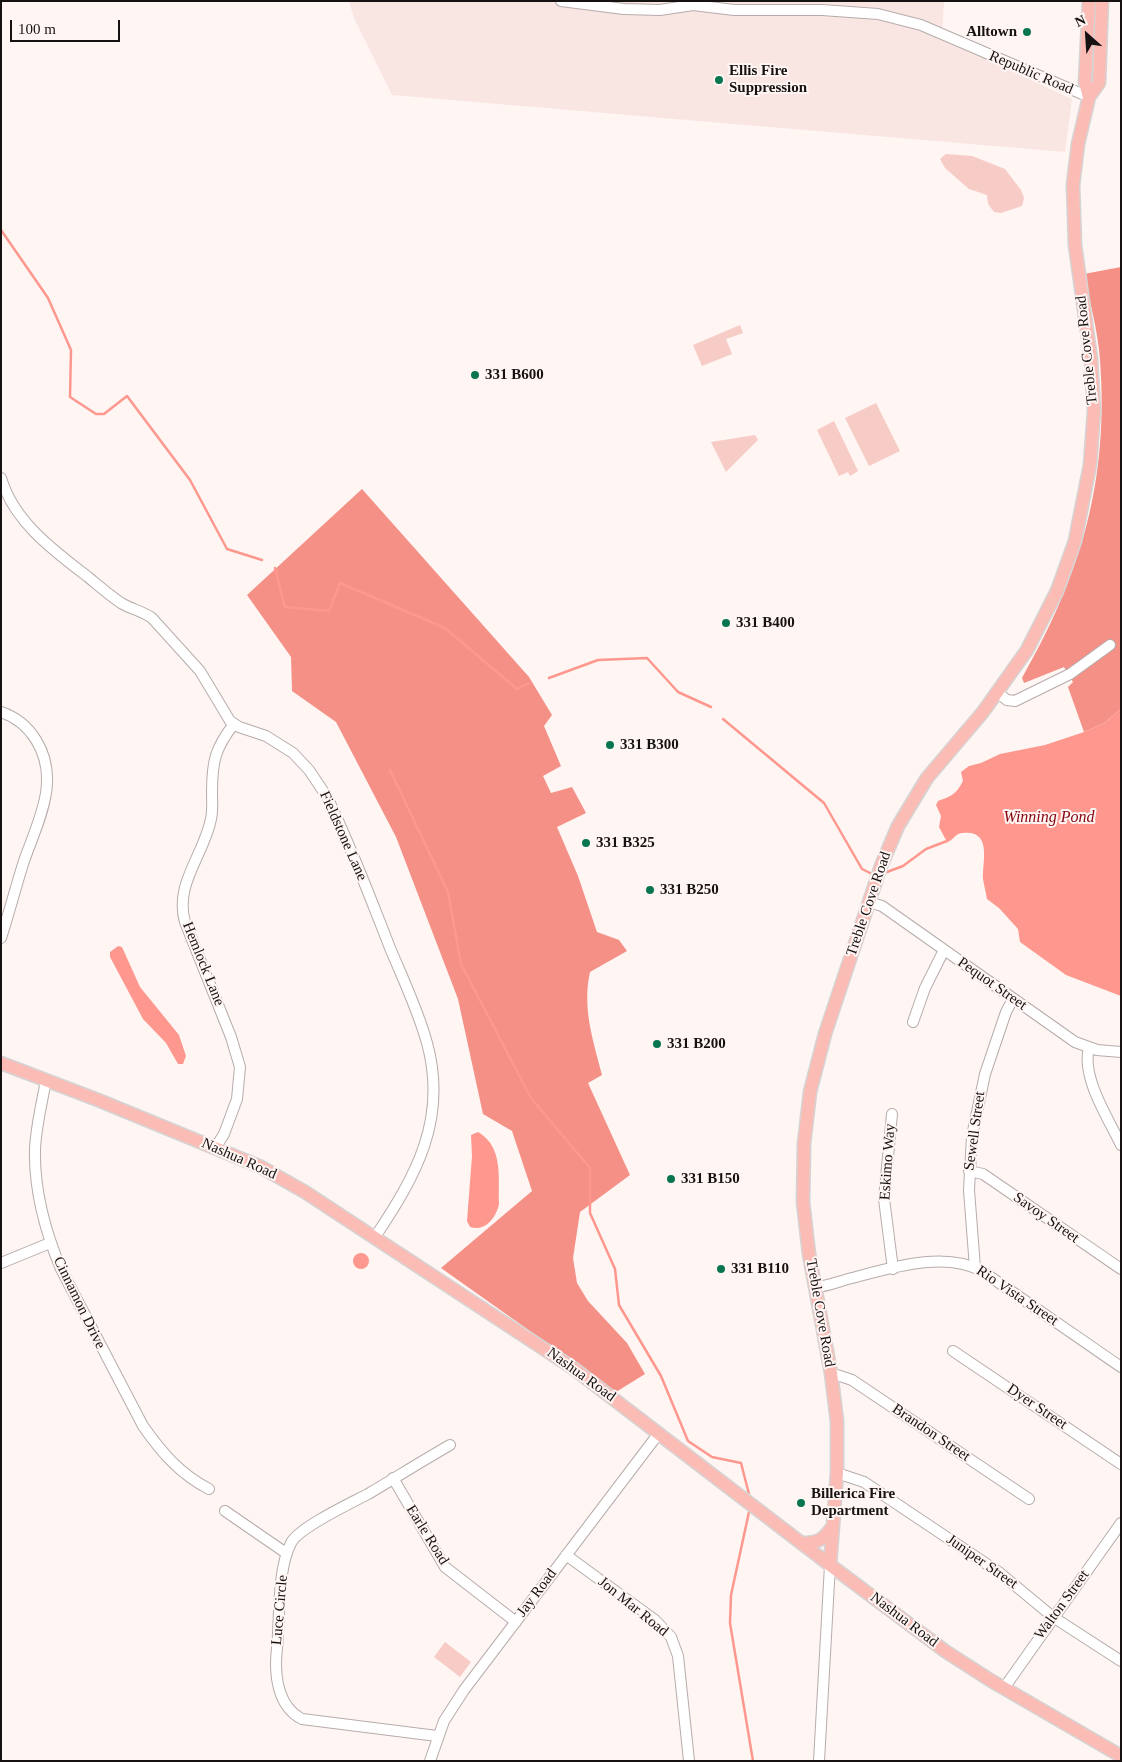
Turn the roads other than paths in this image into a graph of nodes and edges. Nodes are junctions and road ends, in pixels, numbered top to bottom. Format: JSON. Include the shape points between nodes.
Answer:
{"nodes":[{"id":1,"x":561,"y":1,"type":"edge"},
{"id":2,"x":1089,"y":1,"type":"edge"},
{"id":3,"x":1102,"y":1,"type":"edge"},
{"id":4,"x":692,"y":3,"type":"edge"},
{"id":5,"x":1088,"y":28,"type":"junction"},
{"id":6,"x":1102,"y":28,"type":"junction"},
{"id":7,"x":1089,"y":97,"type":"junction"},
{"id":8,"x":1,"y":478,"type":"edge"},
{"id":9,"x":4,"y":496,"type":"edge"},
{"id":10,"x":1110,"y":645,"type":"dead end"},
{"id":11,"x":998,"y":693,"type":"junction"},
{"id":12,"x":1,"y":712,"type":"edge"},
{"id":13,"x":234,"y":724,"type":"junction"},
{"id":14,"x":869,"y":902,"type":"junction"},
{"id":15,"x":1,"y":938,"type":"edge"},
{"id":16,"x":944,"y":950,"type":"junction"},
{"id":17,"x":1013,"y":999,"type":"junction"},
{"id":18,"x":914,"y":1022,"type":"dead end"},
{"id":19,"x":1089,"y":1048,"type":"junction"},
{"id":20,"x":1121,"y":1052,"type":"edge"},
{"id":21,"x":1,"y":1063,"type":"edge"},
{"id":22,"x":46,"y":1080,"type":"junction"},
{"id":23,"x":892,"y":1114,"type":"dead end"},
{"id":24,"x":1121,"y":1145,"type":"edge"},
{"id":25,"x":215,"y":1148,"type":"junction"},
{"id":26,"x":969,"y":1171,"type":"junction"},
{"id":27,"x":375,"y":1237,"type":"junction"},
{"id":28,"x":50,"y":1243,"type":"junction"},
{"id":29,"x":1,"y":1263,"type":"edge"},
{"id":30,"x":975,"y":1268,"type":"junction"},
{"id":31,"x":893,"y":1269,"type":"junction"},
{"id":32,"x":1121,"y":1269,"type":"edge"},
{"id":33,"x":814,"y":1287,"type":"junction"},
{"id":34,"x":953,"y":1351,"type":"dead end"},
{"id":35,"x":1121,"y":1367,"type":"edge"},
{"id":36,"x":831,"y":1373,"type":"junction"},
{"id":37,"x":659,"y":1433,"type":"junction"},
{"id":38,"x":450,"y":1445,"type":"dead end"},
{"id":39,"x":1121,"y":1464,"type":"edge"},
{"id":40,"x":837,"y":1473,"type":"junction"},
{"id":41,"x":393,"y":1478,"type":"junction"},
{"id":42,"x":210,"y":1489,"type":"dead end"},
{"id":43,"x":1029,"y":1499,"type":"dead end"},
{"id":44,"x":225,"y":1511,"type":"dead end"},
{"id":45,"x":1121,"y":1523,"type":"edge"},
{"id":46,"x":833,"y":1526,"type":"junction"},
{"id":47,"x":802,"y":1543,"type":"junction"},
{"id":48,"x":286,"y":1553,"type":"junction"},
{"id":49,"x":566,"y":1554,"type":"junction"},
{"id":50,"x":830,"y":1566,"type":"junction"},
{"id":51,"x":1053,"y":1617,"type":"junction"},
{"id":52,"x":516,"y":1622,"type":"junction"},
{"id":53,"x":1121,"y":1661,"type":"edge"},
{"id":54,"x":1004,"y":1688,"type":"junction"},
{"id":55,"x":437,"y":1736,"type":"junction"},
{"id":56,"x":1121,"y":1756,"type":"edge"},
{"id":57,"x":430,"y":1761,"type":"edge"},
{"id":58,"x":689,"y":1761,"type":"edge"},
{"id":59,"x":819,"y":1761,"type":"edge"}],
"edges":[{"from":1,"to":4,"type":"street","name":"Republic Road","via":[[660,10]]},
{"from":2,"to":5,"type":"main road","name":"Treble Cove Road"},
{"from":3,"to":6,"type":"main road","name":"Treble Cove Road"},
{"from":4,"to":7,"type":"street","name":"Republic Road","via":[[734,10],[878,14],[921,25]]},
{"from":5,"to":6,"type":"main road"},
{"from":5,"to":7,"type":"main road","name":"Treble Cove Road","via":[[1085,82]]},
{"from":6,"to":7,"type":"main road","name":"Treble Cove Road","via":[[1098,83]]},
{"from":7,"to":11,"type":"main road","name":"Treble Cove Road","via":[[1075,167],[1073,203],[1075,245],[1092,372],[1094,425],[1090,465],[1075,541],[1057,591],[1027,650]]},
{"from":8,"to":9,"type":"street"},
{"from":9,"to":13,"type":"street","via":[[40,539],[121,603],[152,618],[200,671]]},
{"from":10,"to":11,"type":"street","via":[[1070,674],[1015,701],[1007,700]]},
{"from":11,"to":14,"type":"main road","name":"Treble Cove Road","via":[[918,790],[891,840]]},
{"from":12,"to":15,"type":"street","via":[[16,719],[34,738],[44,756],[48,778],[42,813]]},
{"from":13,"to":25,"type":"street","name":"Hemlock Lane","via":[[214,758],[211,819],[182,896],[185,922],[232,1037],[240,1066],[236,1099],[224,1134]]},
{"from":13,"to":27,"type":"street","name":"Fieldstone Lane","via":[[266,736],[293,753],[327,797],[427,1044],[434,1093],[425,1147],[408,1186]]},
{"from":14,"to":16,"type":"street","name":"Pequot Street","via":[[882,906]]},
{"from":14,"to":33,"type":"main road","name":"Treble Cove Road","via":[[820,1047],[810,1092],[802,1186]]},
{"from":16,"to":17,"type":"street","name":"Pequot Street"},
{"from":16,"to":18,"type":"street"},
{"from":17,"to":19,"type":"street","name":"Pequot Street","via":[[1068,1038]]},
{"from":17,"to":26,"type":"street","name":"Sewell Street","via":[[985,1074],[975,1119]]},
{"from":19,"to":20,"type":"street","name":"Pequot Street"},
{"from":19,"to":24,"type":"street","via":[[1089,1076]]},
{"from":21,"to":22,"type":"main road","name":"Nashua Road"},
{"from":22,"to":25,"type":"main road","name":"Nashua Road"},
{"from":22,"to":28,"type":"street","name":"Cinnamon Drive","via":[[35,1150],[38,1185]]},
{"from":23,"to":31,"type":"street","name":"Eskimo Way","via":[[884,1199]]},
{"from":25,"to":27,"type":"main road","name":"Nashua Road","via":[[276,1174]]},
{"from":26,"to":30,"type":"street","name":"Sewell Street"},
{"from":26,"to":32,"type":"street","name":"Savoy Street","via":[[983,1174]]},
{"from":27,"to":37,"type":"main road","name":"Nashua Road","via":[[573,1368]]},
{"from":28,"to":29,"type":"street"},
{"from":28,"to":42,"type":"street","name":"Cinnamon Drive","via":[[143,1426],[181,1472]]},
{"from":30,"to":31,"type":"street","name":"Rio Vista Street","via":[[947,1262]]},
{"from":30,"to":35,"type":"street","name":"Rio Vista Street"},
{"from":31,"to":33,"type":"street","name":"Rio Vista Street"},
{"from":33,"to":36,"type":"main road","name":"Treble Cove Road"},
{"from":34,"to":39,"type":"street","name":"Dyer Street"},
{"from":36,"to":40,"type":"main road","name":"Treble Cove Road","via":[[837,1421]]},
{"from":36,"to":43,"type":"street","name":"Brandon Street","via":[[852,1380]]},
{"from":37,"to":47,"type":"main road","name":"Nashua Road"},
{"from":37,"to":49,"type":"street","name":"Jay Road"},
{"from":38,"to":41,"type":"street","name":"Luce Circle"},
{"from":40,"to":46,"type":"main road","name":"Treble Cove Road"},
{"from":40,"to":51,"type":"street","name":"Juniper Street","via":[[864,1482],[944,1535],[1006,1578]]},
{"from":41,"to":48,"type":"street","name":"Luce Circle","via":[[319,1521],[292,1540]]},
{"from":41,"to":52,"type":"street","name":"Earle Road","via":[[445,1567]]},
{"from":44,"to":48,"type":"street"},
{"from":45,"to":51,"type":"street","name":"Walton Street"},
{"from":46,"to":47,"type":"main road","via":[[819,1542]]},
{"from":46,"to":50,"type":"main road","name":"Treble Cove Road"},
{"from":47,"to":50,"type":"main road","name":"Nashua Road"},
{"from":48,"to":55,"type":"street","name":"Luce Circle","via":[[275,1664],[277,1682],[293,1715],[325,1723]]},
{"from":49,"to":52,"type":"street","name":"Jay Road"},
{"from":49,"to":58,"type":"street","name":"Jon Mar Road","via":[[655,1620],[671,1637],[678,1656]]},
{"from":50,"to":54,"type":"main road","name":"Nashua Road","via":[[945,1651]]},
{"from":50,"to":59,"type":"street","name":"Treble Cove Road"},
{"from":51,"to":53,"type":"street","name":"Juniper Street"},
{"from":51,"to":54,"type":"street","name":"Walton Street"},
{"from":52,"to":55,"type":"street","name":"Jay Road","via":[[460,1696]]},
{"from":54,"to":56,"type":"main road","name":"Nashua Road"},
{"from":55,"to":57,"type":"street","name":"Jay Road"}]}
